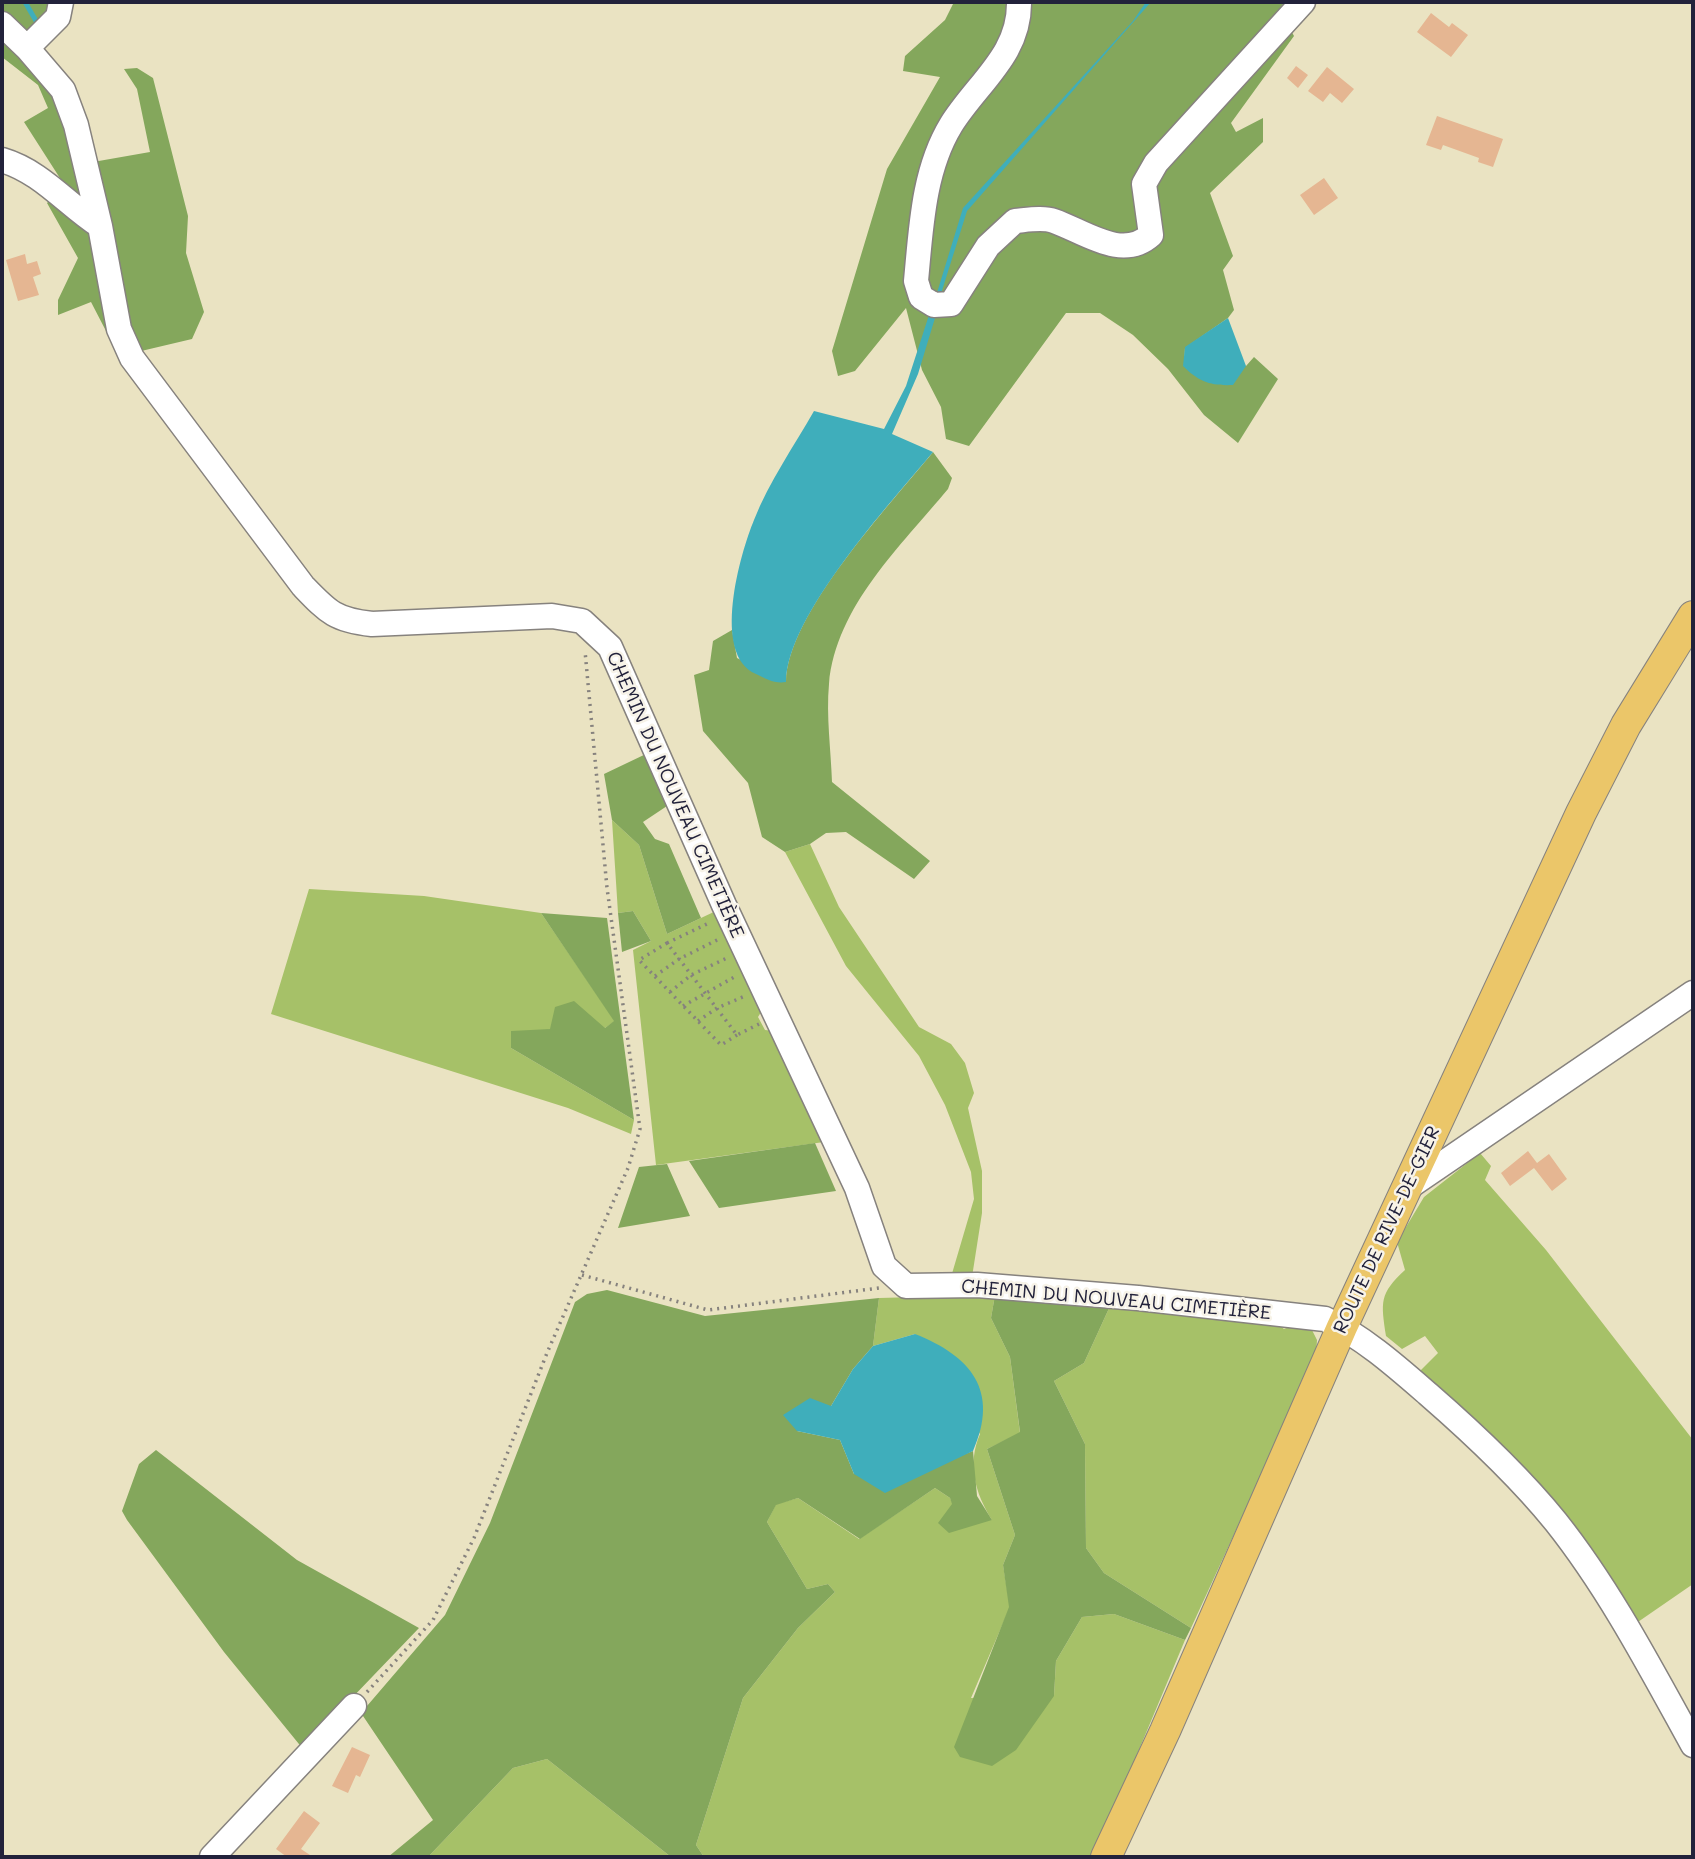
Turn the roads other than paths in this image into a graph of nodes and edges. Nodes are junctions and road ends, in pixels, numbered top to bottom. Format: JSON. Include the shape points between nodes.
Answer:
{"nodes":[{"id":1,"x":61,"y":2,"type":"edge"},
{"id":2,"x":1019,"y":2,"type":"edge"},
{"id":3,"x":1303,"y":2,"type":"edge"},
{"id":4,"x":2,"y":24,"type":"edge"},
{"id":5,"x":27,"y":48,"type":"junction"},
{"id":6,"x":2,"y":160,"type":"edge"},
{"id":7,"x":100,"y":226,"type":"junction"},
{"id":8,"x":1693,"y":616,"type":"edge"},
{"id":9,"x":1693,"y":993,"type":"edge"},
{"id":10,"x":1407,"y":1188,"type":"junction"},
{"id":11,"x":1342,"y":1327,"type":"junction"},
{"id":12,"x":354,"y":1706,"type":"road end"},
{"id":13,"x":1693,"y":1745,"type":"edge"},
{"id":14,"x":212,"y":1857,"type":"edge"},
{"id":15,"x":1107,"y":1857,"type":"edge"}],
"edges":[{"from":1,"to":5,"type":"street","via":[[58,17]]},
{"from":2,"to":3,"type":"street","via":[[1019,22],[1008,51],[951,126],[930,173],[916,281],[921,297],[934,305],[951,304],[988,246],[1015,221],[1051,220],[1091,237],[1129,247],[1141,244],[1151,235],[1144,184],[1156,163]]},
{"from":4,"to":5,"type":"street"},
{"from":5,"to":7,"type":"street","via":[[63,90]]},
{"from":6,"to":7,"type":"street","via":[[54,187]]},
{"from":7,"to":11,"type":"street","name":"CHEMIN DU NOUVEAU CIMETIÈRE","via":[[119,330],[132,358],[303,586],[330,614],[372,624],[552,615],[582,621],[610,647],[763,1019],[857,1188],[884,1266],[906,1286],[977,1285],[1138,1298],[1325,1319]]},
{"from":8,"to":10,"type":"main road","name":"ROUTE DE RIVE-DE-GIER","via":[[1626,725],[1581,814]]},
{"from":9,"to":10,"type":"street"},
{"from":10,"to":11,"type":"main road","name":"ROUTE DE RIVE-DE-GIER"},
{"from":11,"to":13,"type":"street","via":[[1410,1378],[1537,1499],[1601,1588]]},
{"from":11,"to":15,"type":"main road","name":"ROUTE DE RIVE-DE-GIER"},
{"from":12,"to":14,"type":"street"}]}
